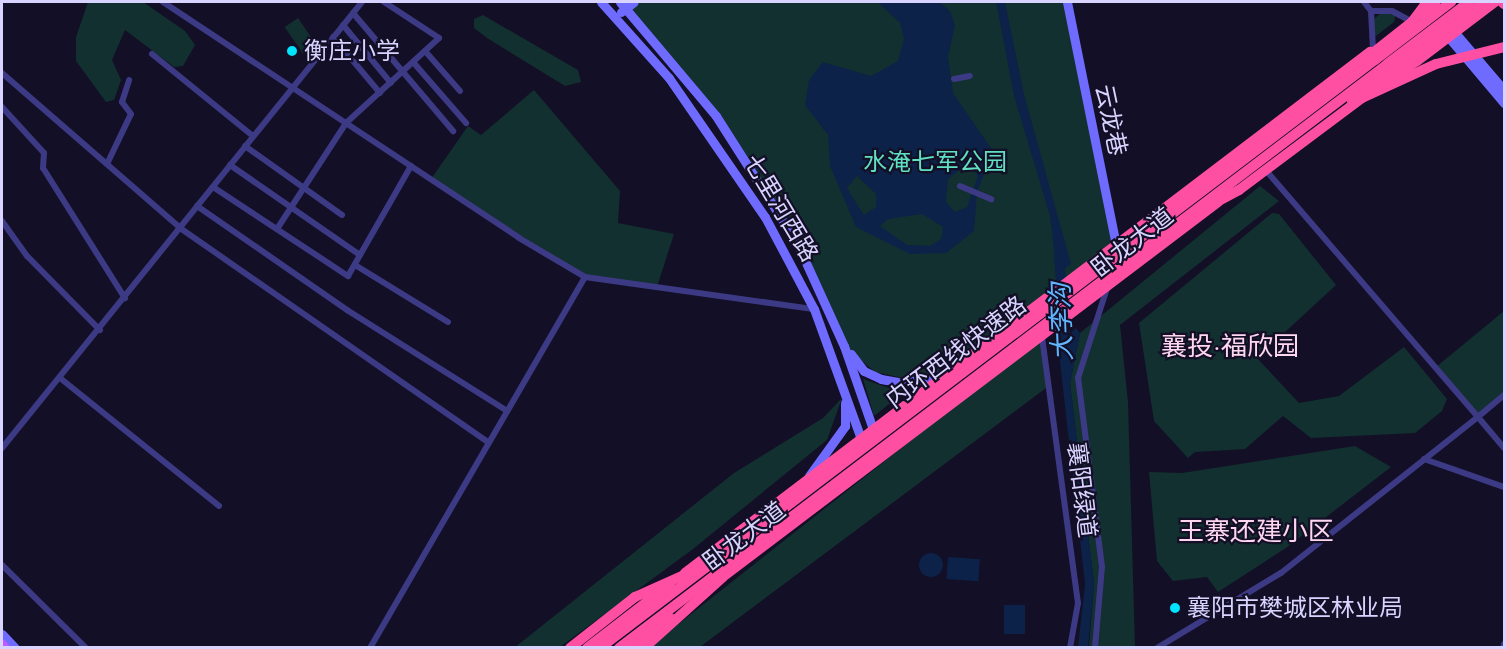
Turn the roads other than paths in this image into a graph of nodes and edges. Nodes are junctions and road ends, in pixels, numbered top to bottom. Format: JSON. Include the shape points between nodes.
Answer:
{"nodes":[{"id":1,"x":163,"y":2,"type":"edge"},
{"id":2,"x":362,"y":2,"type":"edge"},
{"id":3,"x":384,"y":2,"type":"edge"},
{"id":4,"x":1067,"y":2,"type":"edge"},
{"id":5,"x":1364,"y":2,"type":"edge"},
{"id":6,"x":1427,"y":2,"type":"edge"},
{"id":7,"x":1436,"y":2,"type":"edge"},
{"id":8,"x":1451,"y":2,"type":"edge"},
{"id":9,"x":1469,"y":2,"type":"edge"},
{"id":10,"x":1484,"y":2,"type":"edge"},
{"id":11,"x":1494,"y":2,"type":"edge"},
{"id":12,"x":607,"y":4,"type":"edge"},
{"id":13,"x":627,"y":4,"type":"edge"},
{"id":14,"x":1371,"y":11,"type":"junction"},
{"id":15,"x":352,"y":13,"type":"junction"},
{"id":16,"x":615,"y":18,"type":"junction"},
{"id":17,"x":1460,"y":19,"type":"junction"},
{"id":18,"x":1409,"y":20,"type":"junction"},
{"id":19,"x":343,"y":25,"type":"junction"},
{"id":20,"x":1447,"y":29,"type":"junction"},
{"id":21,"x":333,"y":37,"type":"junction"},
{"id":22,"x":1373,"y":45,"type":"dead end"},
{"id":23,"x":1504,"y":47,"type":"edge"},
{"id":24,"x":425,"y":51,"type":"junction"},
{"id":25,"x":152,"y":54,"type":"dead end"},
{"id":26,"x":413,"y":63,"type":"junction"},
{"id":27,"x":402,"y":73,"type":"junction"},
{"id":28,"x":2,"y":76,"type":"edge"},
{"id":29,"x":970,"y":76,"type":"dead end"},
{"id":30,"x":954,"y":79,"type":"dead end"},
{"id":31,"x":129,"y":80,"type":"dead end"},
{"id":32,"x":391,"y":83,"type":"junction"},
{"id":33,"x":292,"y":88,"type":"junction"},
{"id":34,"x":1504,"y":90,"type":"edge"},
{"id":35,"x":460,"y":91,"type":"dead end"},
{"id":36,"x":380,"y":93,"type":"junction"},
{"id":37,"x":1362,"y":98,"type":"junction"},
{"id":38,"x":1504,"y":103,"type":"edge"},
{"id":39,"x":2,"y":107,"type":"edge"},
{"id":40,"x":346,"y":123,"type":"junction"},
{"id":41,"x":466,"y":123,"type":"dead end"},
{"id":42,"x":453,"y":131,"type":"dead end"},
{"id":43,"x":253,"y":136,"type":"junction"},
{"id":44,"x":245,"y":146,"type":"junction"},
{"id":45,"x":107,"y":164,"type":"junction"},
{"id":46,"x":230,"y":165,"type":"junction"},
{"id":47,"x":411,"y":165,"type":"junction"},
{"id":48,"x":1264,"y":167,"type":"junction"},
{"id":49,"x":960,"y":186,"type":"dead end"},
{"id":50,"x":213,"y":187,"type":"junction"},
{"id":51,"x":304,"y":187,"type":"junction"},
{"id":52,"x":991,"y":199,"type":"dead end"},
{"id":53,"x":197,"y":206,"type":"junction"},
{"id":54,"x":291,"y":207,"type":"junction"},
{"id":55,"x":342,"y":215,"type":"dead end"},
{"id":56,"x":1174,"y":220,"type":"junction"},
{"id":57,"x":2,"y":221,"type":"edge"},
{"id":58,"x":180,"y":228,"type":"junction"},
{"id":59,"x":277,"y":229,"type":"junction"},
{"id":60,"x":1116,"y":246,"type":"junction"},
{"id":61,"x":360,"y":255,"type":"junction"},
{"id":62,"x":354,"y":265,"type":"junction"},
{"id":63,"x":585,"y":277,"type":"junction"},
{"id":64,"x":1107,"y":288,"type":"junction"},
{"id":65,"x":125,"y":298,"type":"junction"},
{"id":66,"x":814,"y":309,"type":"junction"},
{"id":67,"x":448,"y":322,"type":"dead end"},
{"id":68,"x":100,"y":330,"type":"junction"},
{"id":69,"x":1047,"y":334,"type":"junction"},
{"id":70,"x":844,"y":346,"type":"junction"},
{"id":71,"x":839,"y":374,"type":"junction"},
{"id":72,"x":945,"y":374,"type":"junction"},
{"id":73,"x":60,"y":378,"type":"junction"},
{"id":74,"x":1504,"y":395,"type":"edge"},
{"id":75,"x":506,"y":410,"type":"junction"},
{"id":76,"x":1478,"y":417,"type":"junction"},
{"id":77,"x":873,"y":428,"type":"junction"},
{"id":78,"x":860,"y":437,"type":"junction"},
{"id":79,"x":487,"y":441,"type":"junction"},
{"id":80,"x":2,"y":448,"type":"edge"},
{"id":81,"x":1504,"y":448,"type":"edge"},
{"id":82,"x":1424,"y":459,"type":"junction"},
{"id":83,"x":882,"y":460,"type":"junction"},
{"id":84,"x":871,"y":468,"type":"junction"},
{"id":85,"x":808,"y":477,"type":"junction"},
{"id":86,"x":1504,"y":487,"type":"edge"},
{"id":87,"x":219,"y":506,"type":"dead end"},
{"id":88,"x":759,"y":543,"type":"junction"},
{"id":89,"x":714,"y":561,"type":"junction"},
{"id":90,"x":2,"y":565,"type":"edge"},
{"id":91,"x":2,"y":634,"type":"edge"},
{"id":92,"x":2,"y":644,"type":"edge"},
{"id":93,"x":5,"y":648,"type":"edge"},
{"id":94,"x":15,"y":648,"type":"edge"},
{"id":95,"x":86,"y":648,"type":"edge"},
{"id":96,"x":370,"y":648,"type":"edge"},
{"id":97,"x":570,"y":648,"type":"edge"},
{"id":98,"x":587,"y":648,"type":"edge"},
{"id":99,"x":600,"y":648,"type":"edge"},
{"id":100,"x":619,"y":648,"type":"edge"},
{"id":101,"x":633,"y":648,"type":"edge"},
{"id":102,"x":644,"y":648,"type":"edge"},
{"id":103,"x":1070,"y":648,"type":"edge"},
{"id":104,"x":1095,"y":648,"type":"edge"},
{"id":105,"x":1157,"y":648,"type":"edge"}],
"edges":[{"from":1,"to":33,"type":"street"},
{"from":2,"to":15,"type":"street"},
{"from":3,"to":24,"type":"street","via":[[439,38]]},
{"from":4,"to":60,"type":"street","name":"云龙巷"},
{"from":5,"to":14,"type":"street"},
{"from":6,"to":18,"type":"highway","bridge":true},
{"from":7,"to":18,"type":"highway","bridge":true},
{"from":7,"to":60,"type":"highway","name":"卧龙大道"},
{"from":8,"to":56,"type":"highway","name":"内环西线快速路","bridge":true},
{"from":9,"to":56,"type":"highway","name":"内环西线快速路","bridge":true},
{"from":10,"to":17,"type":"highway","name":"卧龙大道"},
{"from":11,"to":17,"type":"highway"},
{"from":11,"to":37,"type":"highway","bridge":true},
{"from":12,"to":16,"type":"street","name":"七里河西路"},
{"from":13,"to":16,"type":"street"},
{"from":13,"to":70,"type":"street","name":"七里河西路","via":[[716,116],[761,182],[797,243]]},
{"from":14,"to":18,"type":"street","via":[[1392,10]]},
{"from":14,"to":22,"type":"street"},
{"from":15,"to":19,"type":"street"},
{"from":15,"to":27,"type":"street"},
{"from":16,"to":66,"type":"street","name":"七里河西路","via":[[720,146]]},
{"from":17,"to":20,"type":"highway","name":"卧龙大道"},
{"from":18,"to":56,"type":"highway","bridge":true,"via":[[1224,166]]},
{"from":19,"to":21,"type":"street"},
{"from":19,"to":32,"type":"street"},
{"from":20,"to":34,"type":"street"},
{"from":20,"to":38,"type":"street"},
{"from":20,"to":48,"type":"highway","name":"卧龙大道"},
{"from":21,"to":33,"type":"street"},
{"from":21,"to":36,"type":"street"},
{"from":23,"to":37,"type":"highway","bridge":true,"via":[[1436,64]]},
{"from":24,"to":26,"type":"street"},
{"from":24,"to":35,"type":"street"},
{"from":25,"to":43,"type":"street"},
{"from":26,"to":27,"type":"street"},
{"from":26,"to":41,"type":"street"},
{"from":27,"to":32,"type":"street"},
{"from":27,"to":42,"type":"street"},
{"from":28,"to":45,"type":"street"},
{"from":29,"to":30,"type":"street"},
{"from":31,"to":45,"type":"street","via":[[122,102],[131,114]]},
{"from":32,"to":36,"type":"street"},
{"from":33,"to":40,"type":"street"},
{"from":33,"to":43,"type":"street"},
{"from":36,"to":40,"type":"street"},
{"from":37,"to":56,"type":"highway","bridge":true,"via":[[1239,190]]},
{"from":39,"to":65,"type":"street","via":[[44,153],[43,168]]},
{"from":40,"to":47,"type":"street"},
{"from":40,"to":51,"type":"street"},
{"from":43,"to":44,"type":"street"},
{"from":44,"to":46,"type":"street"},
{"from":44,"to":51,"type":"street"},
{"from":45,"to":58,"type":"street"},
{"from":46,"to":50,"type":"street"},
{"from":46,"to":54,"type":"street"},
{"from":47,"to":61,"type":"street"},
{"from":47,"to":63,"type":"street"},
{"from":48,"to":64,"type":"highway","name":"卧龙大道"},
{"from":48,"to":76,"type":"street"},
{"from":49,"to":52,"type":"street"},
{"from":50,"to":53,"type":"street"},
{"from":50,"to":59,"type":"street"},
{"from":51,"to":54,"type":"street"},
{"from":51,"to":55,"type":"street"},
{"from":53,"to":58,"type":"street"},
{"from":53,"to":75,"type":"street","via":[[347,310]]},
{"from":54,"to":59,"type":"street"},
{"from":54,"to":61,"type":"street"},
{"from":56,"to":88,"type":"highway","name":"内环西线快速路","bridge":true},
{"from":56,"to":89,"type":"highway","name":"内环西线快速路","bridge":true},
{"from":57,"to":68,"type":"street","via":[[27,256]]},
{"from":58,"to":65,"type":"street"},
{"from":58,"to":79,"type":"street"},
{"from":59,"to":62,"type":"street","via":[[348,276]]},
{"from":60,"to":72,"type":"highway","name":"卧龙大道"},
{"from":61,"to":62,"type":"street"},
{"from":62,"to":67,"type":"street"},
{"from":63,"to":66,"type":"street"},
{"from":63,"to":75,"type":"street"},
{"from":64,"to":69,"type":"highway","name":"卧龙大道"},
{"from":64,"to":104,"type":"street","via":[[1078,378],[1102,567]]},
{"from":65,"to":68,"type":"street"},
{"from":66,"to":71,"type":"street","name":"七里河西路"},
{"from":68,"to":73,"type":"street"},
{"from":69,"to":83,"type":"highway","name":"卧龙大道"},
{"from":69,"to":103,"type":"street","name":"襄阳绿道","via":[[1078,603]]},
{"from":70,"to":72,"type":"street","via":[[864,371],[881,379],[904,383]]},
{"from":70,"to":77,"type":"street","name":"七里河西路"},
{"from":71,"to":78,"type":"street","name":"七里河西路"},
{"from":71,"to":85,"type":"street","via":[[845,426]]},
{"from":72,"to":77,"type":"highway","name":"卧龙大道"},
{"from":73,"to":80,"type":"street"},
{"from":73,"to":87,"type":"street"},
{"from":74,"to":76,"type":"street"},
{"from":75,"to":79,"type":"street"},
{"from":76,"to":81,"type":"street"},
{"from":76,"to":82,"type":"street"},
{"from":77,"to":78,"type":"highway","name":"卧龙大道"},
{"from":77,"to":83,"type":"street","name":"七里河西路"},
{"from":78,"to":84,"type":"street","name":"七里河西路"},
{"from":78,"to":85,"type":"highway","name":"卧龙大道"},
{"from":79,"to":96,"type":"street"},
{"from":82,"to":86,"type":"street"},
{"from":82,"to":105,"type":"street","via":[[1281,573]]},
{"from":83,"to":84,"type":"highway","name":"卧龙大道"},
{"from":84,"to":101,"type":"highway","name":"卧龙大道"},
{"from":85,"to":98,"type":"highway","name":"卧龙大道"},
{"from":88,"to":100,"type":"highway","name":"内环西线快速路","bridge":true},
{"from":88,"to":102,"type":"highway","bridge":true},
{"from":89,"to":97,"type":"highway","bridge":true,"via":[[635,597]]},
{"from":89,"to":99,"type":"highway","name":"内环西线快速路","bridge":true},
{"from":90,"to":95,"type":"street"},
{"from":91,"to":94,"type":"street"},
{"from":92,"to":93,"type":"main road"}]}
